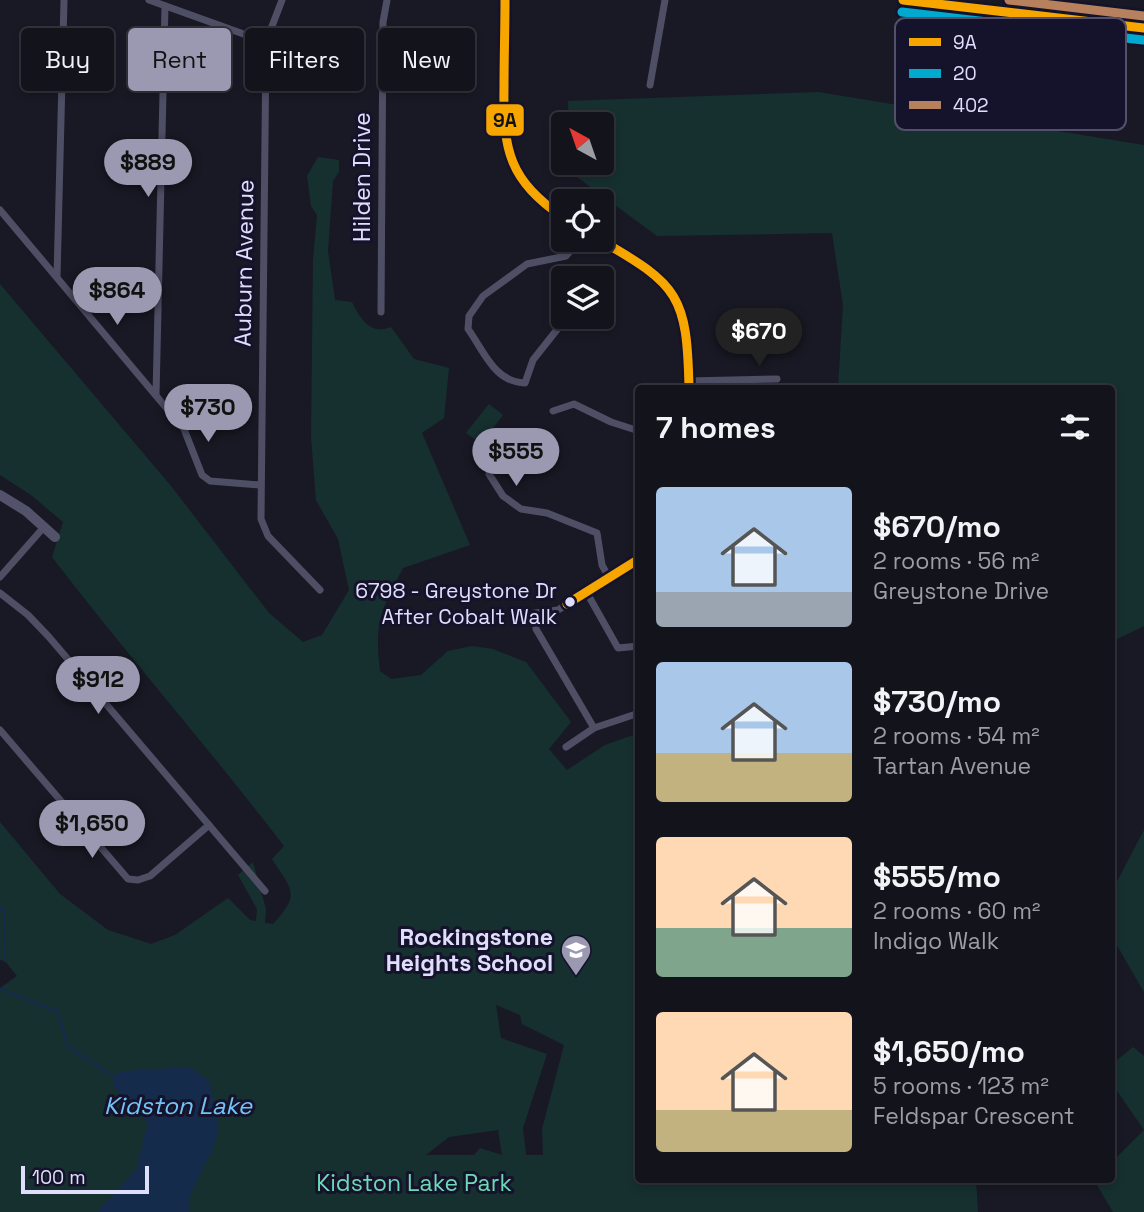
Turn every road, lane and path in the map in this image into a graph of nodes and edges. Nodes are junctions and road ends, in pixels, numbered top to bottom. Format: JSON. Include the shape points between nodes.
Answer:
{"nodes":[{"id":1,"x":64,"y":0,"type":"edge"},
{"id":2,"x":149,"y":0,"type":"edge"},
{"id":3,"x":282,"y":0,"type":"edge"},
{"id":4,"x":387,"y":0,"type":"edge"},
{"id":5,"x":505,"y":0,"type":"edge"},
{"id":6,"x":665,"y":0,"type":"edge"},
{"id":7,"x":903,"y":0,"type":"edge"},
{"id":8,"x":965,"y":4,"type":"edge"},
{"id":9,"x":165,"y":6,"type":"junction"},
{"id":10,"x":1069,"y":18,"type":"edge"},
{"id":11,"x":1126,"y":26,"type":"edge"},
{"id":12,"x":272,"y":28,"type":"edge"},
{"id":13,"x":1144,"y":28,"type":"edge"},
{"id":14,"x":245,"y":34,"type":"edge"},
{"id":15,"x":650,"y":85,"type":"dead end"},
{"id":16,"x":266,"y":91,"type":"edge"},
{"id":17,"x":551,"y":208,"type":"edge"},
{"id":18,"x":0,"y":210,"type":"edge"},
{"id":19,"x":614,"y":248,"type":"edge"},
{"id":20,"x":570,"y":252,"type":"edge"},
{"id":21,"x":57,"y":277,"type":"junction"},
{"id":22,"x":381,"y":312,"type":"dead end"},
{"id":23,"x":558,"y":329,"type":"edge"},
{"id":24,"x":776,"y":379,"type":"dead end"},
{"id":25,"x":688,"y":385,"type":"edge"},
{"id":26,"x":156,"y":395,"type":"junction"},
{"id":27,"x":553,"y":411,"type":"dead end"},
{"id":28,"x":635,"y":430,"type":"edge"},
{"id":29,"x":489,"y":474,"type":"dead end"},
{"id":30,"x":260,"y":485,"type":"junction"},
{"id":31,"x":0,"y":495,"type":"edge"},
{"id":32,"x":44,"y":527,"type":"junction"},
{"id":33,"x":55,"y":537,"type":"dead end"},
{"id":34,"x":635,"y":562,"type":"edge"},
{"id":35,"x":0,"y":577,"type":"edge"},
{"id":36,"x":609,"y":578,"type":"junction"},
{"id":37,"x":320,"y":590,"type":"dead end"},
{"id":38,"x":0,"y":593,"type":"edge"},
{"id":39,"x":587,"y":593,"type":"junction"},
{"id":40,"x":635,"y":646,"type":"edge"},
{"id":41,"x":635,"y":714,"type":"edge"},
{"id":42,"x":594,"y":728,"type":"junction"},
{"id":43,"x":0,"y":730,"type":"edge"},
{"id":44,"x":566,"y":747,"type":"dead end"},
{"id":45,"x":209,"y":825,"type":"junction"},
{"id":46,"x":265,"y":891,"type":"dead end"}],
"edges":[{"from":1,"to":21,"type":"street"},
{"from":2,"to":9,"type":"street"},
{"from":3,"to":12,"type":"street","name":"Auburn Avenue"},
{"from":4,"to":22,"type":"street","name":"Hilden Drive","via":[[383,22]]},
{"from":5,"to":17,"type":"street","via":[[506,149],[523,185]]},
{"from":6,"to":15,"type":"street"},
{"from":7,"to":8,"type":"main road"},
{"from":8,"to":10,"type":"main road"},
{"from":9,"to":14,"type":"street"},
{"from":9,"to":26,"type":"street"},
{"from":11,"to":13,"type":"main road"},
{"from":16,"to":30,"type":"street","name":"Auburn Avenue"},
{"from":18,"to":21,"type":"street"},
{"from":19,"to":25,"type":"street","via":[[653,271],[675,292],[686,323]]},
{"from":20,"to":23,"type":"street","via":[[527,264],[483,296],[469,316],[468,329],[501,376],[525,383],[533,360]]},
{"from":21,"to":26,"type":"street"},
{"from":24,"to":25,"type":"street"},
{"from":26,"to":30,"type":"street","via":[[189,437],[198,468],[206,478]]},
{"from":27,"to":28,"type":"street","via":[[574,404]]},
{"from":29,"to":36,"type":"street","via":[[517,507],[547,513],[597,533]]},
{"from":30,"to":37,"type":"street","name":"Auburn Avenue","via":[[266,534]]},
{"from":31,"to":32,"type":"main road"},
{"from":32,"to":33,"type":"main road"},
{"from":32,"to":35,"type":"street"},
{"from":34,"to":36,"type":"street"},
{"from":36,"to":39,"type":"street"},
{"from":38,"to":45,"type":"street","via":[[49,637]]},
{"from":39,"to":40,"type":"street","via":[[618,648]]},
{"from":39,"to":42,"type":"street","via":[[558,610],[535,613],[533,621]]},
{"from":41,"to":42,"type":"street"},
{"from":42,"to":44,"type":"street"},
{"from":43,"to":45,"type":"street","via":[[128,878],[147,878]]},
{"from":45,"to":46,"type":"street"}]}
